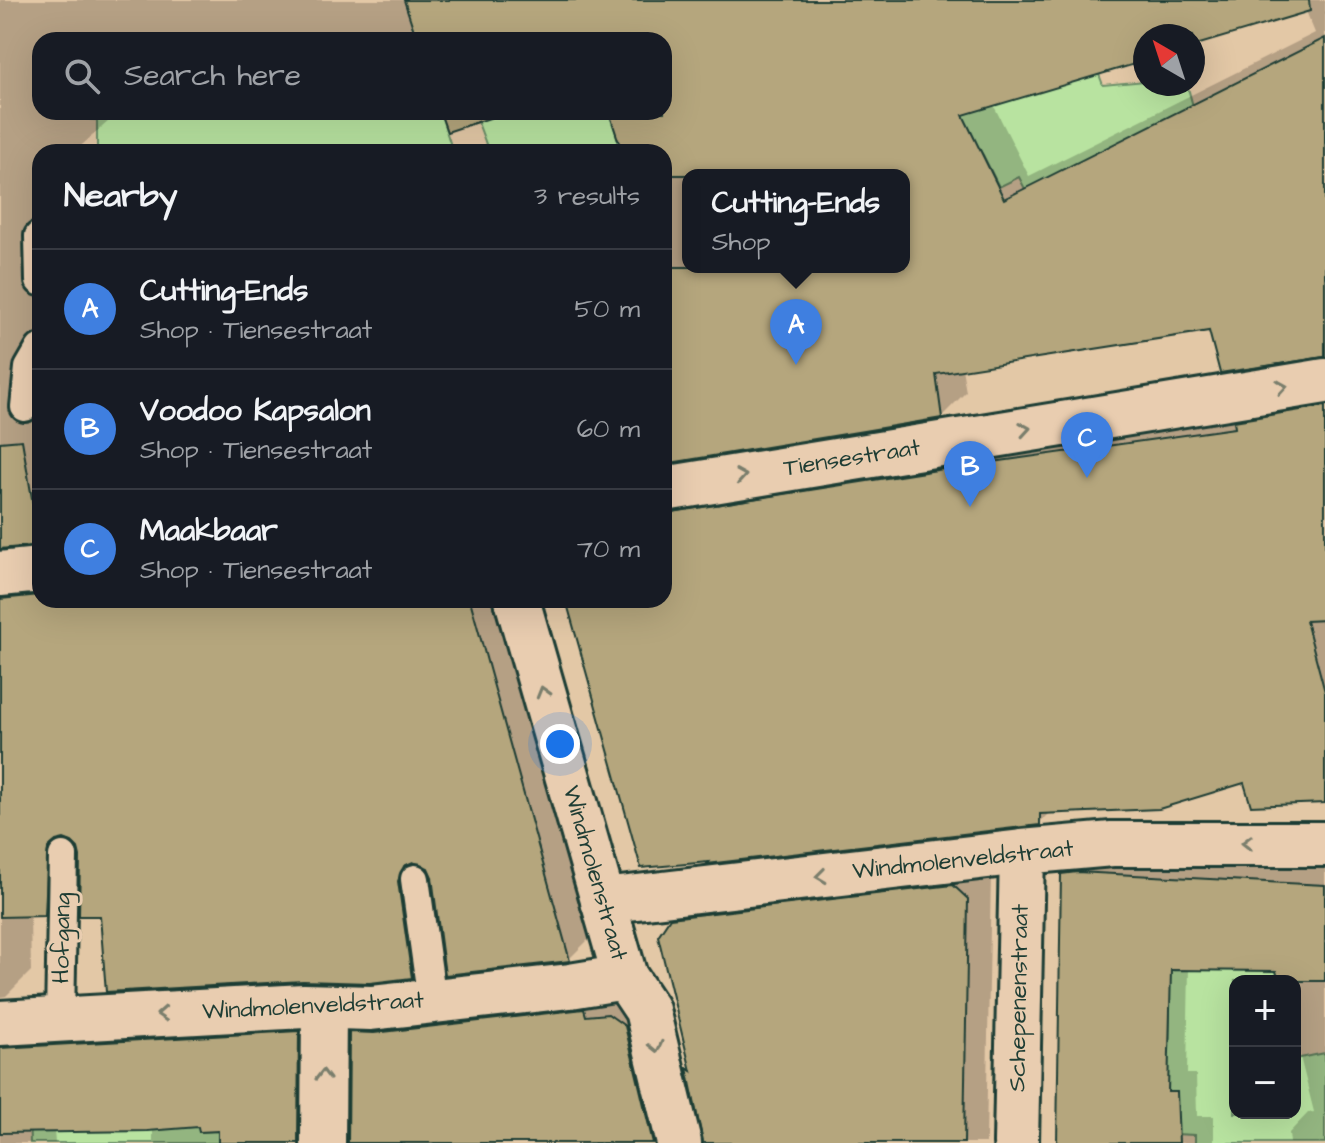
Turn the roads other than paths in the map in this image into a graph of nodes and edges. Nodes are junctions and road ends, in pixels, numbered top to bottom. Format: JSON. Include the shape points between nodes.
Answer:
{"nodes":[{"id":1,"x":32,"y":363,"type":"edge"},
{"id":2,"x":1325,"y":381,"type":"edge"},
{"id":3,"x":25,"y":407,"type":"dead end"},
{"id":4,"x":672,"y":488,"type":"edge"},
{"id":5,"x":32,"y":571,"type":"edge"},
{"id":6,"x":0,"y":574,"type":"edge"},
{"id":7,"x":519,"y":608,"type":"edge"},
{"id":8,"x":1325,"y":844,"type":"edge"},
{"id":9,"x":1022,"y":852,"type":"junction"},
{"id":10,"x":63,"y":856,"type":"dead end"},
{"id":11,"x":415,"y":879,"type":"dead end"},
{"id":12,"x":603,"y":901,"type":"junction"},
{"id":13,"x":625,"y":977,"type":"junction"},
{"id":14,"x":432,"y":1001,"type":"junction"},
{"id":15,"x":324,"y":1007,"type":"junction"},
{"id":16,"x":60,"y":1019,"type":"junction"},
{"id":17,"x":0,"y":1023,"type":"edge"},
{"id":18,"x":323,"y":1143,"type":"edge"},
{"id":19,"x":679,"y":1143,"type":"edge"},
{"id":20,"x":1016,"y":1143,"type":"edge"}],
"edges":[{"from":1,"to":3,"type":"lane"},
{"from":4,"to":2,"type":"street","name":"Tiensestraat","one_way":true},
{"from":5,"to":6,"type":"street"},
{"from":12,"to":7,"type":"street","name":"Windmolenstraat","one_way":true},
{"from":8,"to":9,"type":"street","name":"Windmolenveldstraat","one_way":true,"via":[[1168,843]]},
{"from":9,"to":12,"type":"street","name":"Windmolenveldstraat","one_way":true},
{"from":9,"to":20,"type":"street","name":"Schepenenstraat"},
{"from":10,"to":16,"type":"lane","name":"Hofgang"},
{"from":11,"to":14,"type":"lane"},
{"from":12,"to":13,"type":"street","name":"Windmolenstraat"},
{"from":13,"to":14,"type":"street","name":"Windmolenveldstraat"},
{"from":13,"to":19,"type":"street","name":"Windmolenstraat","one_way":true,"via":[[647,1010]]},
{"from":14,"to":15,"type":"street","name":"Windmolenveldstraat"},
{"from":15,"to":16,"type":"street","name":"Windmolenveldstraat","one_way":true},
{"from":18,"to":15,"type":"street","one_way":true},
{"from":16,"to":17,"type":"street","name":"Windmolenveldstraat"}]}
